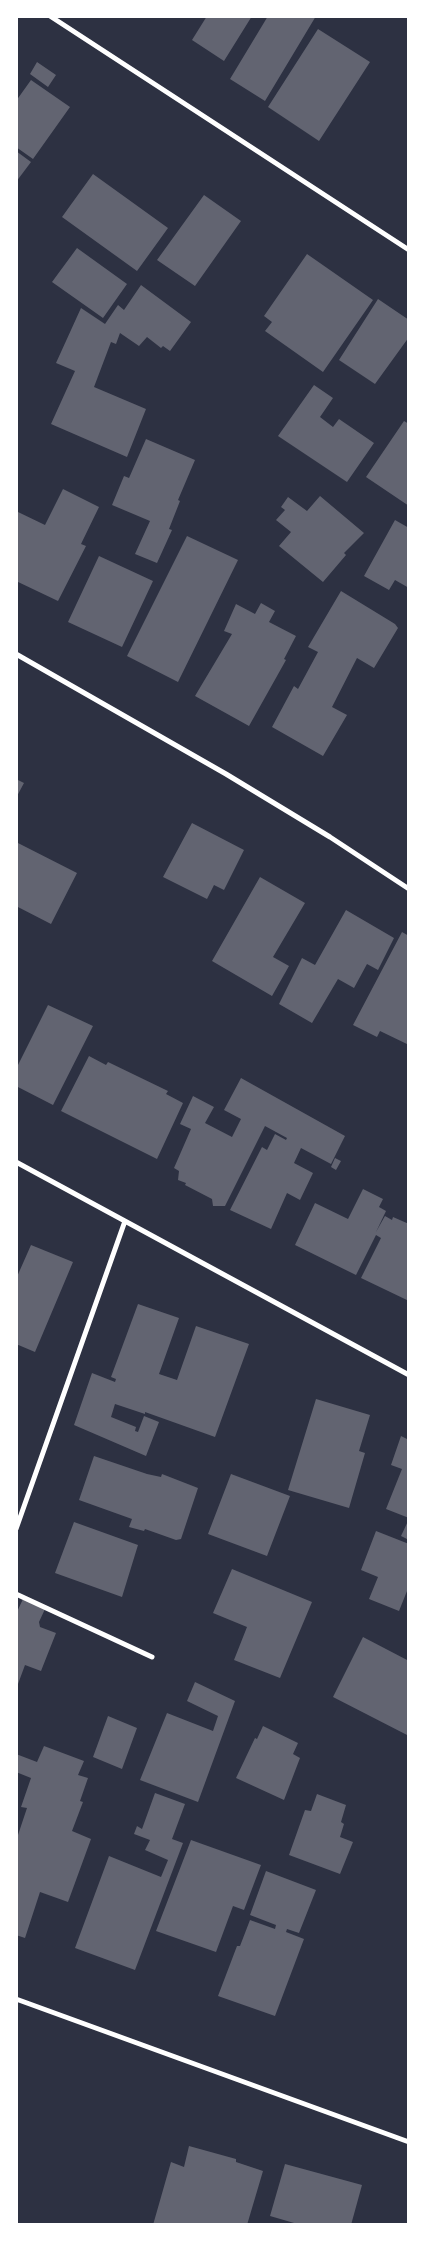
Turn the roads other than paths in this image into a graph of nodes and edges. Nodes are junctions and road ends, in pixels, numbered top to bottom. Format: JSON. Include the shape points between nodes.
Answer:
{"nodes":[{"id":1,"x":50,"y":16,"type":"edge"},
{"id":2,"x":409,"y":250,"type":"edge"},
{"id":3,"x":16,"y":654,"type":"edge"},
{"id":4,"x":409,"y":888,"type":"edge"},
{"id":5,"x":16,"y":1162,"type":"edge"},
{"id":6,"x":125,"y":1221,"type":"junction"},
{"id":7,"x":409,"y":1375,"type":"edge"},
{"id":8,"x":16,"y":1529,"type":"edge"},
{"id":9,"x":16,"y":1594,"type":"edge"},
{"id":10,"x":152,"y":1657,"type":"dead end"},
{"id":11,"x":16,"y":1999,"type":"edge"},
{"id":12,"x":409,"y":2142,"type":"edge"}],
"edges":[{"from":1,"to":2,"type":"street"},
{"from":3,"to":4,"type":"street","via":[[330,836]]},
{"from":5,"to":6,"type":"street"},
{"from":6,"to":7,"type":"street"},
{"from":6,"to":8,"type":"street"},
{"from":9,"to":10,"type":"street"},
{"from":11,"to":12,"type":"street"}]}
